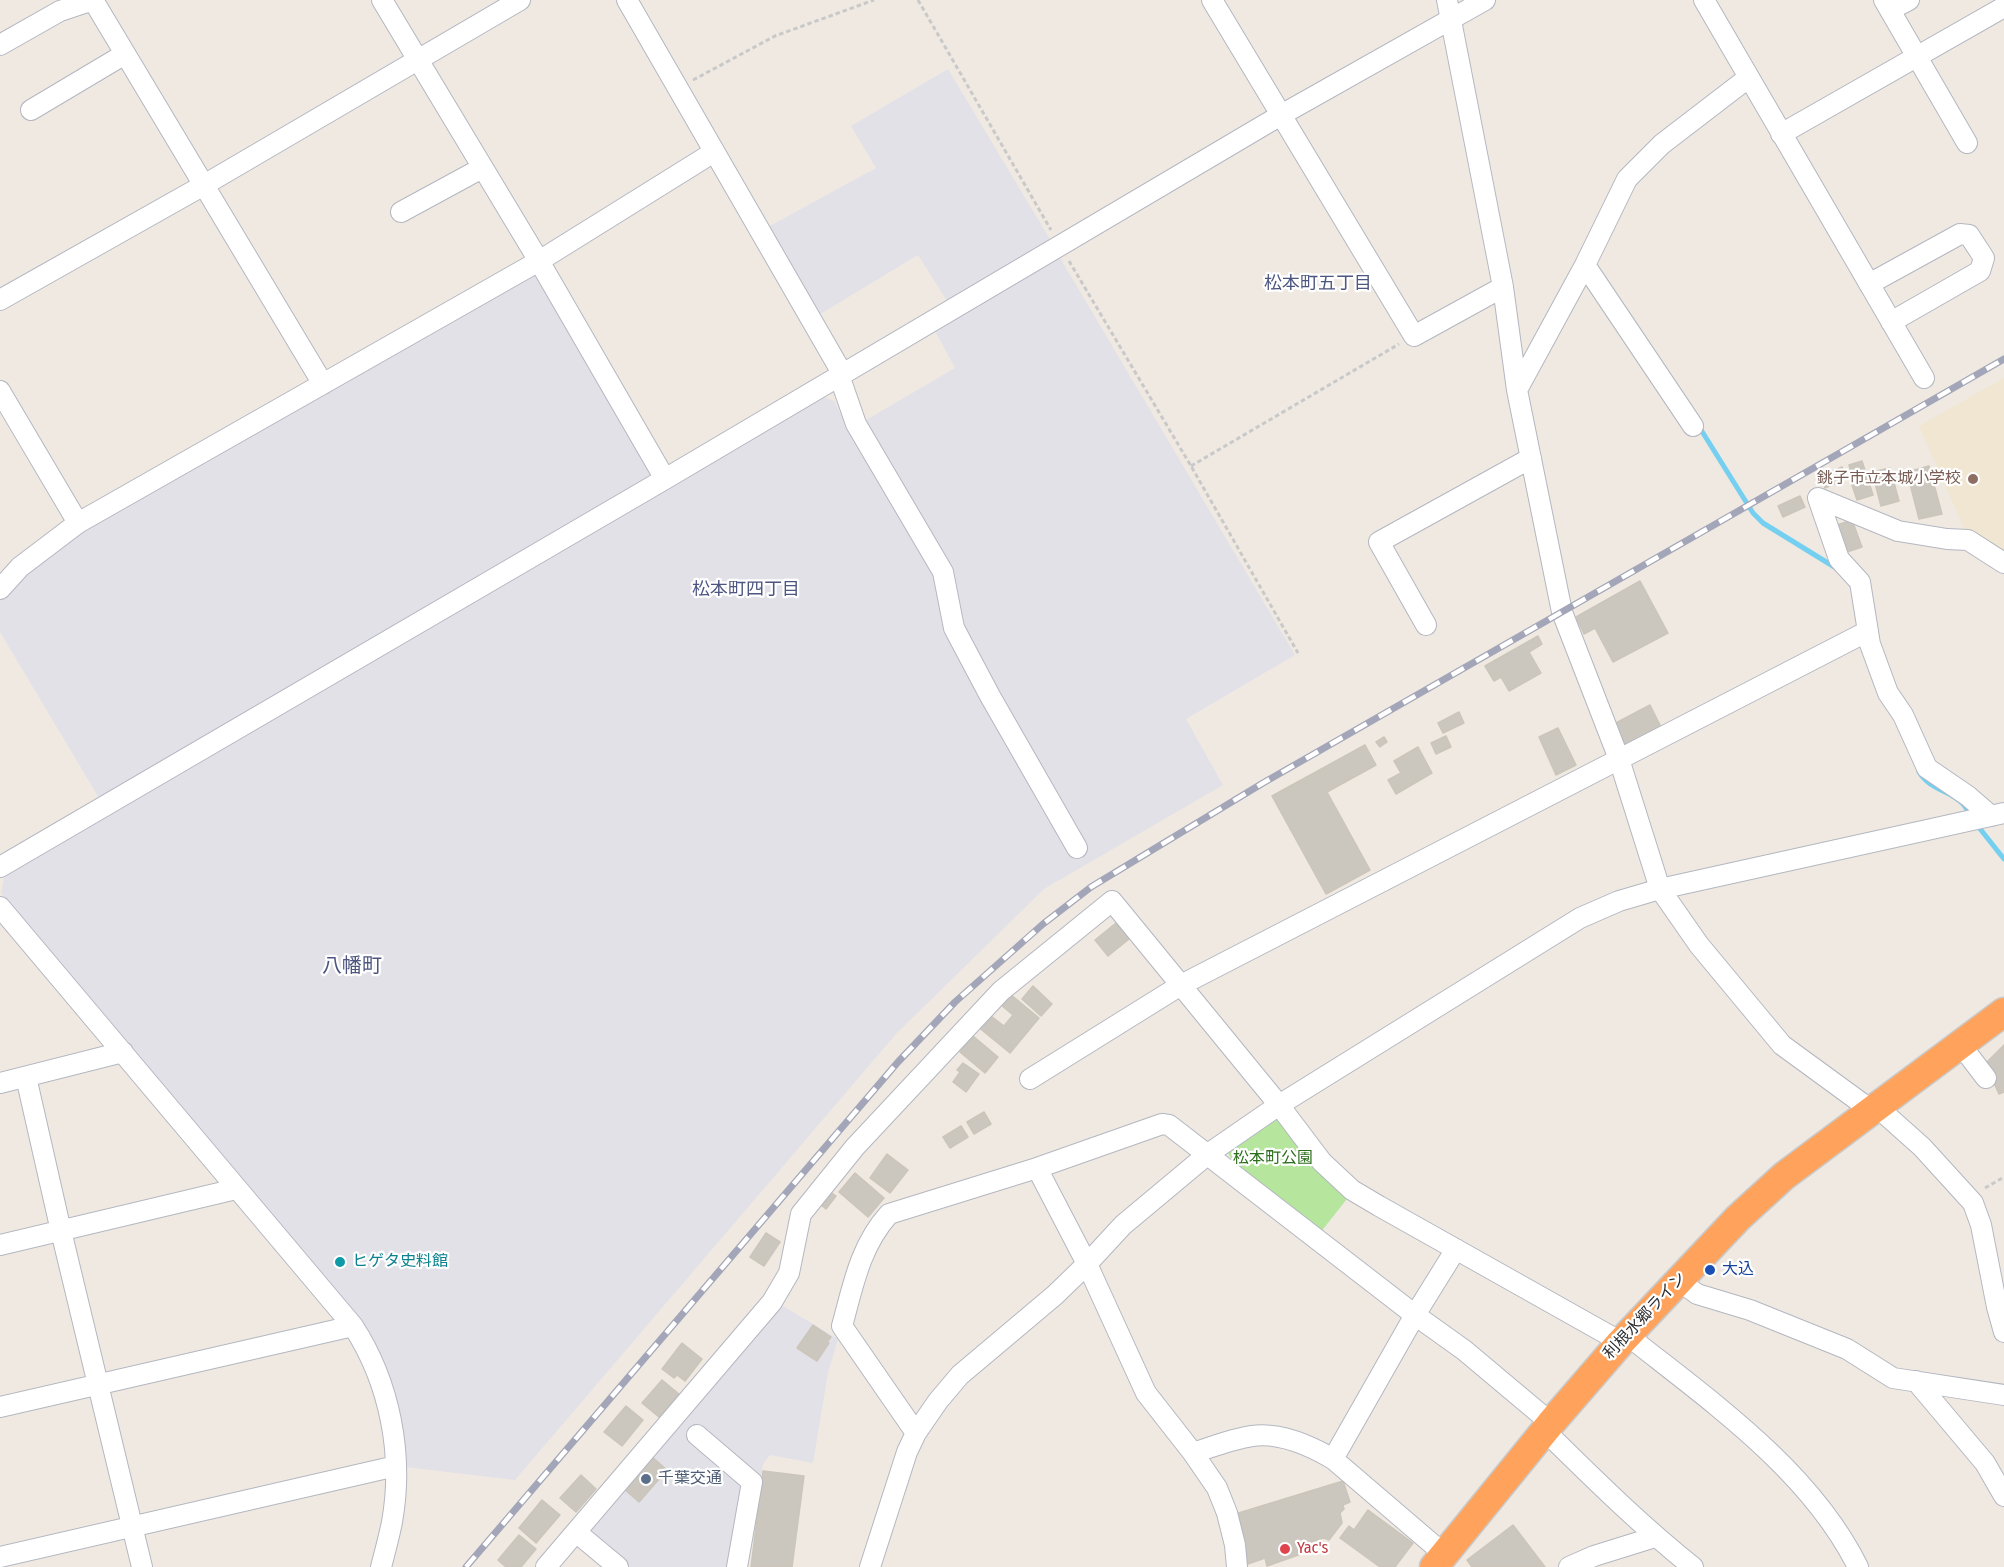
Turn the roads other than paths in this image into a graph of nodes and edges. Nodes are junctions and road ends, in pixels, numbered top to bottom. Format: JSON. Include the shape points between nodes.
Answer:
{"nodes":[{"id":1,"x":93,"y":0,"type":"edge"},
{"id":2,"x":382,"y":0,"type":"edge"},
{"id":3,"x":520,"y":0,"type":"edge"},
{"id":4,"x":1212,"y":0,"type":"edge"},
{"id":5,"x":1485,"y":0,"type":"edge"},
{"id":6,"x":1704,"y":0,"type":"edge"},
{"id":7,"x":1909,"y":0,"type":"edge"},
{"id":8,"x":635,"y":3,"type":"edge"},
{"id":9,"x":1887,"y":5,"type":"edge"},
{"id":10,"x":2004,"y":7,"type":"edge"},
{"id":11,"x":1449,"y":10,"type":"edge"},
{"id":12,"x":0,"y":45,"type":"edge"},
{"id":13,"x":125,"y":54,"type":"junction"},
{"id":14,"x":1917,"y":57,"type":"junction"},
{"id":15,"x":417,"y":60,"type":"junction"},
{"id":16,"x":1748,"y":78,"type":"junction"},
{"id":17,"x":31,"y":110,"type":"dead end"},
{"id":18,"x":1281,"y":115,"type":"junction"},
{"id":19,"x":1781,"y":134,"type":"junction"},
{"id":20,"x":1967,"y":143,"type":"dead end"},
{"id":21,"x":714,"y":152,"type":"junction"},
{"id":22,"x":482,"y":168,"type":"junction"},
{"id":23,"x":204,"y":185,"type":"junction"},
{"id":24,"x":401,"y":212,"type":"dead end"},
{"id":25,"x":539,"y":261,"type":"junction"},
{"id":26,"x":1585,"y":264,"type":"junction"},
{"id":27,"x":1869,"y":284,"type":"junction"},
{"id":28,"x":1503,"y":287,"type":"junction"},
{"id":29,"x":0,"y":300,"type":"edge"},
{"id":30,"x":1891,"y":322,"type":"junction"},
{"id":31,"x":841,"y":374,"type":"junction"},
{"id":32,"x":1924,"y":378,"type":"dead end"},
{"id":33,"x":323,"y":384,"type":"junction"},
{"id":34,"x":1517,"y":390,"type":"junction"},
{"id":35,"x":0,"y":391,"type":"edge"},
{"id":36,"x":1693,"y":426,"type":"dead end"},
{"id":37,"x":1531,"y":458,"type":"junction"},
{"id":38,"x":665,"y":479,"type":"junction"},
{"id":39,"x":78,"y":523,"type":"junction"},
{"id":40,"x":2004,"y":563,"type":"edge"},
{"id":41,"x":0,"y":589,"type":"edge"},
{"id":42,"x":1426,"y":625,"type":"dead end"},
{"id":43,"x":1868,"y":632,"type":"junction"},
{"id":44,"x":1619,"y":759,"type":"junction"},
{"id":45,"x":1985,"y":816,"type":"edge"},
{"id":46,"x":1077,"y":848,"type":"dead end"},
{"id":47,"x":0,"y":867,"type":"edge"},
{"id":48,"x":1660,"y":889,"type":"junction"},
{"id":49,"x":0,"y":907,"type":"edge"},
{"id":50,"x":1181,"y":985,"type":"junction"},
{"id":51,"x":2004,"y":1012,"type":"edge"},
{"id":52,"x":1960,"y":1044,"type":"junction"},
{"id":53,"x":123,"y":1052,"type":"junction"},
{"id":54,"x":26,"y":1077,"type":"junction"},
{"id":55,"x":1986,"y":1078,"type":"dead end"},
{"id":56,"x":1030,"y":1079,"type":"dead end"},
{"id":57,"x":0,"y":1083,"type":"edge"},
{"id":58,"x":1279,"y":1105,"type":"junction"},
{"id":59,"x":1874,"y":1108,"type":"junction"},
{"id":60,"x":1208,"y":1154,"type":"junction"},
{"id":61,"x":1037,"y":1168,"type":"junction"},
{"id":62,"x":236,"y":1189,"type":"junction"},
{"id":63,"x":61,"y":1231,"type":"junction"},
{"id":64,"x":0,"y":1245,"type":"edge"},
{"id":65,"x":1456,"y":1249,"type":"junction"},
{"id":66,"x":1087,"y":1264,"type":"junction"},
{"id":67,"x":1678,"y":1280,"type":"junction"},
{"id":68,"x":1414,"y":1315,"type":"junction"},
{"id":69,"x":353,"y":1326,"type":"junction"},
{"id":70,"x":2004,"y":1332,"type":"edge"},
{"id":71,"x":1624,"y":1338,"type":"junction"},
{"id":72,"x":1916,"y":1381,"type":"junction"},
{"id":73,"x":97,"y":1384,"type":"junction"},
{"id":74,"x":2004,"y":1395,"type":"edge"},
{"id":75,"x":0,"y":1407,"type":"edge"},
{"id":76,"x":1548,"y":1427,"type":"junction"},
{"id":77,"x":916,"y":1433,"type":"junction"},
{"id":78,"x":697,"y":1435,"type":"dead end"},
{"id":79,"x":1193,"y":1453,"type":"junction"},
{"id":80,"x":1333,"y":1459,"type":"junction"},
{"id":81,"x":396,"y":1466,"type":"junction"},
{"id":82,"x":2004,"y":1496,"type":"edge"},
{"id":83,"x":132,"y":1526,"type":"junction"},
{"id":84,"x":576,"y":1532,"type":"junction"},
{"id":85,"x":1654,"y":1537,"type":"junction"},
{"id":86,"x":0,"y":1557,"type":"edge"},
{"id":87,"x":1441,"y":1562,"type":"edge"},
{"id":88,"x":142,"y":1567,"type":"edge"},
{"id":89,"x":381,"y":1567,"type":"edge"},
{"id":90,"x":546,"y":1567,"type":"edge"},
{"id":91,"x":618,"y":1567,"type":"edge"},
{"id":92,"x":737,"y":1567,"type":"edge"},
{"id":93,"x":870,"y":1567,"type":"edge"},
{"id":94,"x":1237,"y":1567,"type":"edge"},
{"id":95,"x":1569,"y":1567,"type":"edge"},
{"id":96,"x":1693,"y":1567,"type":"edge"},
{"id":97,"x":1858,"y":1567,"type":"edge"}],
"edges":[{"from":1,"to":12,"type":"street","via":[[60,11]]},
{"from":1,"to":13,"type":"street"},
{"from":2,"to":15,"type":"street"},
{"from":3,"to":15,"type":"street"},
{"from":4,"to":18,"type":"street"},
{"from":5,"to":11,"type":"street"},
{"from":6,"to":16,"type":"street"},
{"from":7,"to":9,"type":"street"},
{"from":8,"to":21,"type":"street"},
{"from":9,"to":14,"type":"street"},
{"from":10,"to":14,"type":"street"},
{"from":11,"to":18,"type":"street"},
{"from":11,"to":28,"type":"street"},
{"from":13,"to":17,"type":"street"},
{"from":13,"to":23,"type":"street"},
{"from":14,"to":19,"type":"street"},
{"from":14,"to":20,"type":"street"},
{"from":15,"to":22,"type":"street"},
{"from":15,"to":23,"type":"street"},
{"from":16,"to":19,"type":"street"},
{"from":16,"to":26,"type":"street","via":[[1662,144],[1628,180]]},
{"from":18,"to":28,"type":"street","via":[[1414,336]]},
{"from":18,"to":31,"type":"street"},
{"from":19,"to":27,"type":"street"},
{"from":21,"to":25,"type":"street"},
{"from":21,"to":31,"type":"street"},
{"from":22,"to":24,"type":"street"},
{"from":22,"to":25,"type":"street"},
{"from":23,"to":29,"type":"street"},
{"from":23,"to":33,"type":"street"},
{"from":25,"to":33,"type":"street"},
{"from":25,"to":38,"type":"street"},
{"from":26,"to":34,"type":"street"},
{"from":26,"to":36,"type":"street"},
{"from":27,"to":30,"type":"street"},
{"from":27,"to":30,"type":"street","via":[[1960,234],[1969,236],[1984,258],[1980,271]]},
{"from":28,"to":34,"type":"street"},
{"from":30,"to":32,"type":"street"},
{"from":31,"to":38,"type":"street"},
{"from":31,"to":46,"type":"street","via":[[856,424],[943,572],[954,628]]},
{"from":33,"to":39,"type":"street"},
{"from":34,"to":37,"type":"street"},
{"from":35,"to":39,"type":"street"},
{"from":37,"to":42,"type":"street","via":[[1378,542]]},
{"from":37,"to":44,"type":"street","via":[[1562,612]]},
{"from":38,"to":47,"type":"street"},
{"from":39,"to":41,"type":"street","via":[[20,567]]},
{"from":40,"to":43,"type":"street","via":[[1968,540],[1898,531],[1818,498],[1839,559],[1860,582]]},
{"from":43,"to":44,"type":"street"},
{"from":43,"to":45,"type":"street","via":[[1888,693],[1903,715],[1927,768],[1968,796]]},
{"from":44,"to":48,"type":"street"},
{"from":44,"to":50,"type":"street"},
{"from":45,"to":48,"type":"street"},
{"from":48,"to":58,"type":"street","via":[[1580,918]]},
{"from":48,"to":59,"type":"street","via":[[1699,945],[1782,1045]]},
{"from":49,"to":53,"type":"street"},
{"from":50,"to":56,"type":"street"},
{"from":50,"to":58,"type":"street"},
{"from":50,"to":84,"type":"street","via":[[1112,901],[1001,991],[855,1147],[801,1214],[789,1273],[772,1302]]},
{"from":51,"to":52,"type":"highway","name":"利根水郷ライン"},
{"from":52,"to":55,"type":"street"},
{"from":52,"to":59,"type":"highway","name":"利根水郷ライン"},
{"from":53,"to":54,"type":"street"},
{"from":53,"to":62,"type":"street"},
{"from":54,"to":57,"type":"street"},
{"from":54,"to":63,"type":"street"},
{"from":58,"to":60,"type":"street"},
{"from":58,"to":65,"type":"street","via":[[1322,1162],[1352,1190]]},
{"from":59,"to":67,"type":"highway","name":"利根水郷ライン","via":[[1784,1176]]},
{"from":59,"to":70,"type":"street","via":[[1922,1147],[1973,1203]]},
{"from":60,"to":61,"type":"street","via":[[1162,1124]]},
{"from":60,"to":66,"type":"street","via":[[1123,1225]]},
{"from":60,"to":68,"type":"street"},
{"from":61,"to":66,"type":"street"},
{"from":61,"to":77,"type":"street","via":[[889,1215],[868,1243],[842,1326]]},
{"from":62,"to":63,"type":"street"},
{"from":62,"to":69,"type":"street"},
{"from":63,"to":64,"type":"street"},
{"from":63,"to":73,"type":"street"},
{"from":65,"to":68,"type":"street"},
{"from":65,"to":71,"type":"street"},
{"from":66,"to":77,"type":"street","via":[[960,1375]]},
{"from":66,"to":79,"type":"street","via":[[1146,1393]]},
{"from":67,"to":71,"type":"highway","name":"利根水郷ライン"},
{"from":67,"to":72,"type":"street","via":[[1696,1294],[1750,1310],[1847,1349],[1893,1378]]},
{"from":68,"to":76,"type":"street","via":[[1464,1350]]},
{"from":68,"to":80,"type":"street"},
{"from":69,"to":73,"type":"street"},
{"from":69,"to":81,"type":"street","via":[[383,1384]]},
{"from":71,"to":76,"type":"highway","name":"利根水郷ライン"},
{"from":71,"to":97,"type":"street","via":[[1744,1428],[1805,1491],[1844,1539]]},
{"from":72,"to":74,"type":"street"},
{"from":72,"to":82,"type":"street","via":[[1985,1462]]},
{"from":73,"to":75,"type":"street"},
{"from":73,"to":83,"type":"street"},
{"from":76,"to":85,"type":"street"},
{"from":76,"to":87,"type":"highway","name":"利根水郷ライン"},
{"from":77,"to":93,"type":"street"},
{"from":78,"to":92,"type":"street","via":[[752,1482]]},
{"from":79,"to":80,"type":"street","via":[[1266,1436],[1282,1437]]},
{"from":79,"to":94,"type":"street","via":[[1217,1488],[1227,1513]]},
{"from":80,"to":87,"type":"street"},
{"from":81,"to":83,"type":"street"},
{"from":81,"to":89,"type":"street","via":[[392,1520]]},
{"from":83,"to":86,"type":"street"},
{"from":83,"to":88,"type":"street"},
{"from":84,"to":90,"type":"street"},
{"from":84,"to":91,"type":"street"},
{"from":85,"to":95,"type":"street"},
{"from":85,"to":96,"type":"street"}]}
